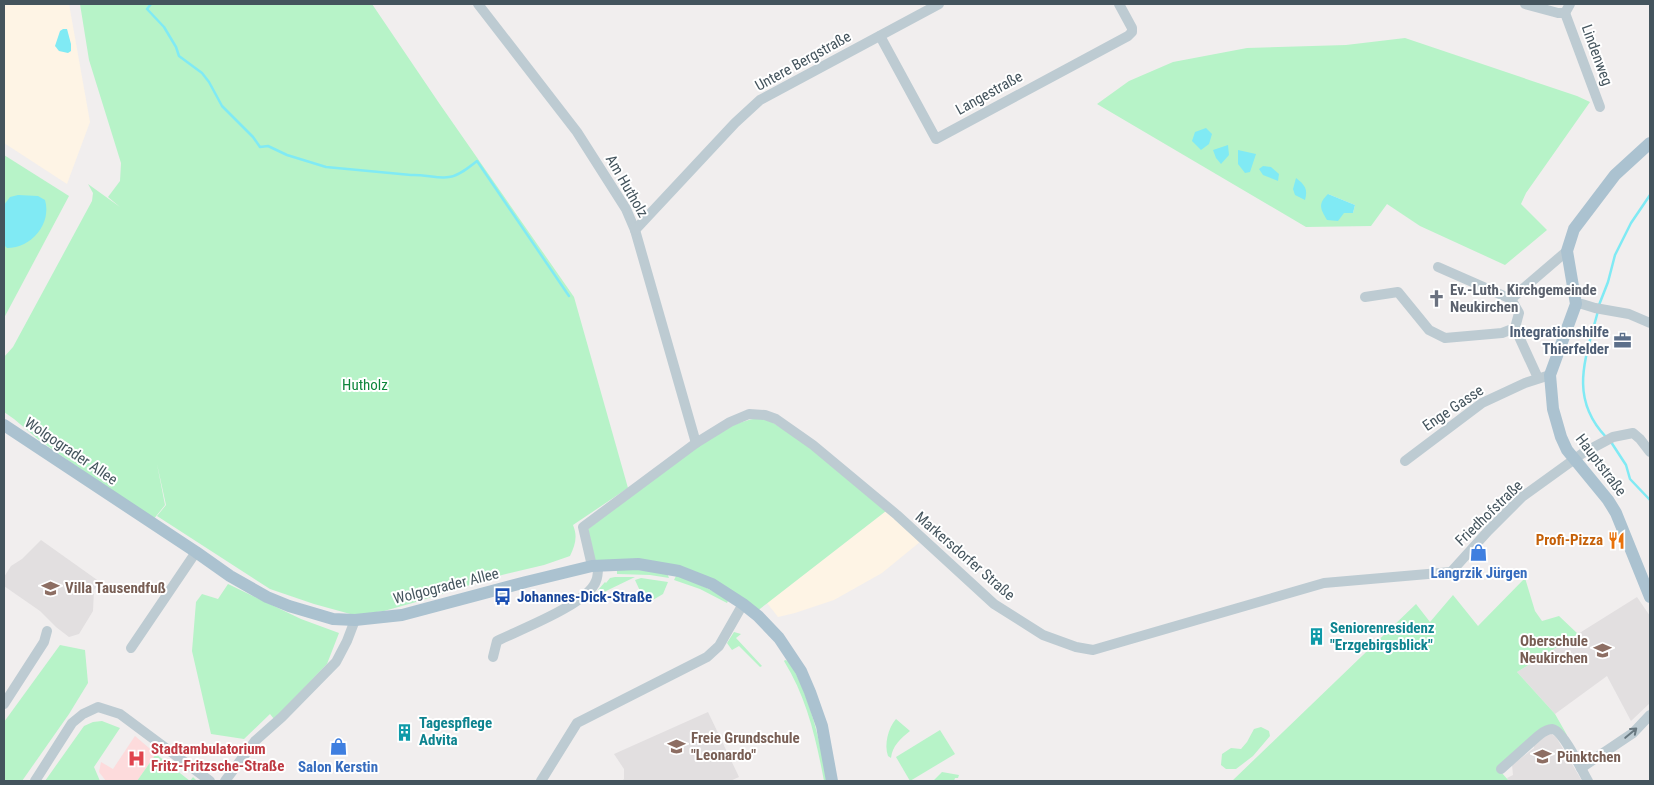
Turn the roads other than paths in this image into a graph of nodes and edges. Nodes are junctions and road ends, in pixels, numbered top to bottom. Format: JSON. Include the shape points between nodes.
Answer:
{"nodes":[{"id":1,"x":478,"y":4,"type":"edge"},
{"id":2,"x":939,"y":4,"type":"edge"},
{"id":3,"x":1119,"y":4,"type":"edge"},
{"id":4,"x":1524,"y":4,"type":"edge"},
{"id":5,"x":1568,"y":8,"type":"edge"},
{"id":6,"x":880,"y":36,"type":"junction"},
{"id":7,"x":1600,"y":107,"type":"dead end"},
{"id":8,"x":1650,"y":143,"type":"edge"},
{"id":9,"x":635,"y":230,"type":"junction"},
{"id":10,"x":1567,"y":251,"type":"junction"},
{"id":11,"x":1438,"y":267,"type":"dead end"},
{"id":12,"x":1365,"y":297,"type":"dead end"},
{"id":13,"x":1511,"y":299,"type":"junction"},
{"id":14,"x":1576,"y":304,"type":"junction"},
{"id":15,"x":1650,"y":324,"type":"edge"},
{"id":16,"x":1515,"y":328,"type":"junction"},
{"id":17,"x":1544,"y":377,"type":"junction"},
{"id":18,"x":4,"y":425,"type":"edge"},
{"id":19,"x":696,"y":443,"type":"junction"},
{"id":20,"x":1650,"y":452,"type":"edge"},
{"id":21,"x":1574,"y":459,"type":"junction"},
{"id":22,"x":1404,"y":460,"type":"dead end"},
{"id":23,"x":196,"y":552,"type":"junction"},
{"id":24,"x":595,"y":566,"type":"junction"},
{"id":25,"x":1451,"y":572,"type":"joint"},
{"id":26,"x":1646,"y":577,"type":"edge"},
{"id":27,"x":1650,"y":597,"type":"edge"},
{"id":28,"x":743,"y":604,"type":"junction"},
{"id":29,"x":355,"y":620,"type":"junction"},
{"id":30,"x":47,"y":631,"type":"dead end"},
{"id":31,"x":131,"y":648,"type":"dead end"},
{"id":32,"x":493,"y":657,"type":"dead end"},
{"id":33,"x":4,"y":704,"type":"edge"},
{"id":34,"x":1650,"y":714,"type":"edge"},
{"id":35,"x":1581,"y":768,"type":"junction"},
{"id":36,"x":1501,"y":769,"type":"dead end"},
{"id":37,"x":35,"y":781,"type":"edge"},
{"id":38,"x":210,"y":781,"type":"edge"},
{"id":39,"x":225,"y":781,"type":"edge"},
{"id":40,"x":541,"y":781,"type":"edge"},
{"id":41,"x":832,"y":781,"type":"edge"},
{"id":42,"x":1588,"y":781,"type":"edge"}],
"edges":[{"from":1,"to":9,"type":"street","name":"Am Hutholz","via":[[577,132],[626,209]]},
{"from":2,"to":6,"type":"street","name":"Untere Bergstraße"},
{"from":3,"to":6,"type":"street","name":"Langestraße","via":[[1132,28],[1128,36],[936,139]]},
{"from":4,"to":5,"type":"street","via":[[1558,13]]},
{"from":5,"to":7,"type":"street","name":"Lindenweg"},
{"from":6,"to":9,"type":"street","name":"Untere Bergstraße","via":[[760,100]]},
{"from":8,"to":10,"type":"main road","name":"Hauptstraße","via":[[1615,175],[1596,199],[1574,229]]},
{"from":9,"to":19,"type":"street","name":"Am Hutholz"},
{"from":10,"to":13,"type":"street"},
{"from":10,"to":14,"type":"main road","name":"Hauptstraße"},
{"from":11,"to":13,"type":"street"},
{"from":12,"to":16,"type":"street","via":[[1398,292],[1429,330],[1445,338],[1502,333]]},
{"from":13,"to":16,"type":"street","via":[[1519,313]]},
{"from":14,"to":15,"type":"street","via":[[1630,314]]},
{"from":14,"to":17,"type":"main road","name":"Hauptstraße"},
{"from":16,"to":17,"type":"street"},
{"from":17,"to":21,"type":"main road","name":"Hauptstraße","via":[[1561,437]]},
{"from":17,"to":22,"type":"street","name":"Enge Gasse","via":[[1482,403]]},
{"from":18,"to":23,"type":"main road","name":"Wolgograder Allee"},
{"from":19,"to":24,"type":"street","name":"Markersdorfer Straße","via":[[583,527]]},
{"from":19,"to":25,"type":"street","name":"Markersdorfer Straße","via":[[749,414],[758,413],[776,419],[897,515],[994,604],[1044,635],[1093,650],[1324,583]]},
{"from":20,"to":21,"type":"street","name":"Friedhofstraße","via":[[1633,433],[1609,440]]},
{"from":21,"to":25,"type":"street","name":"Friedhofstraße","via":[[1522,497]]},
{"from":21,"to":26,"type":"main road","name":"Hauptstraße","via":[[1616,513]]},
{"from":23,"to":29,"type":"main road","name":"Wolgograder Allee","via":[[267,597],[334,619]]},
{"from":23,"to":31,"type":"street"},
{"from":24,"to":28,"type":"main road","name":"Wolgograder Allee","via":[[638,564],[679,571],[712,584]]},
{"from":24,"to":29,"type":"main road","name":"Wolgograder Allee","via":[[402,615]]},
{"from":24,"to":32,"type":"street","via":[[596,582],[587,595],[497,641]]},
{"from":26,"to":27,"type":"main road","name":"Hauptstraße"},
{"from":28,"to":40,"type":"street","via":[[719,646],[707,657],[576,723]]},
{"from":28,"to":41,"type":"main road","name":"Wolgograder Allee","via":[[779,638],[801,672],[822,726]]},
{"from":29,"to":39,"type":"street","via":[[336,662],[254,741]]},
{"from":30,"to":33,"type":"street","via":[[44,642]]},
{"from":35,"to":34,"type":"street","one_way":true,"via":[[1632,733]]},
{"from":35,"to":36,"type":"street","via":[[1560,733],[1552,729],[1543,732]]},
{"from":35,"to":42,"type":"street"},
{"from":37,"to":38,"type":"street","via":[[72,723],[98,707],[120,714]]}]}
